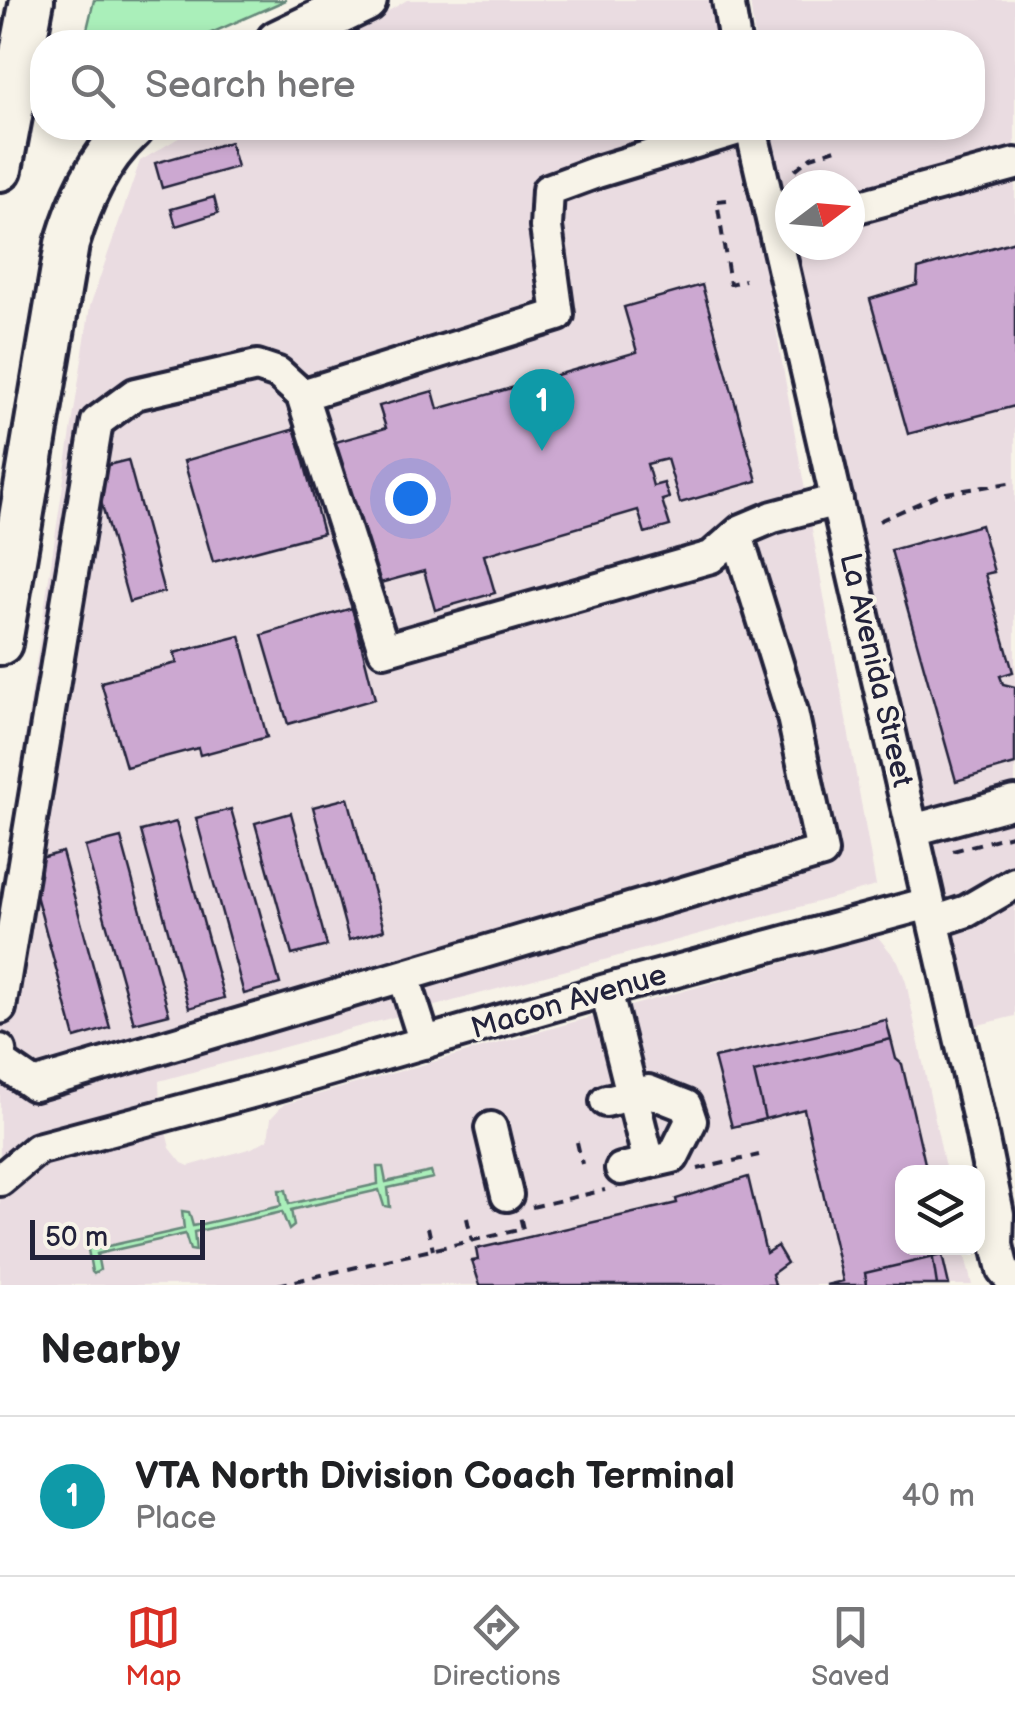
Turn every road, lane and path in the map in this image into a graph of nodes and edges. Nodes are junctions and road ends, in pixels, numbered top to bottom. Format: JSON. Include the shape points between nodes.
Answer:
{"nodes":[{"id":1,"x":32,"y":0,"type":"edge"},
{"id":2,"x":365,"y":0,"type":"edge"},
{"id":3,"x":728,"y":0,"type":"edge"},
{"id":4,"x":303,"y":30,"type":"edge"},
{"id":5,"x":733,"y":30,"type":"edge"},
{"id":6,"x":121,"y":140,"type":"edge"},
{"id":7,"x":702,"y":140,"type":"edge"},
{"id":8,"x":755,"y":140,"type":"edge"},
{"id":9,"x":836,"y":150,"type":"dead end"},
{"id":10,"x":1015,"y":164,"type":"edge"},
{"id":11,"x":0,"y":169,"type":"edge"},
{"id":12,"x":795,"y":170,"type":"dead end"},
{"id":13,"x":727,"y":200,"type":"dead end"},
{"id":14,"x":775,"y":205,"type":"edge"},
{"id":15,"x":865,"y":205,"type":"edge"},
{"id":16,"x":789,"y":260,"type":"edge"},
{"id":17,"x":746,"y":280,"type":"dead end"},
{"id":18,"x":302,"y":394,"type":"junction"},
{"id":19,"x":1015,"y":482,"type":"edge"},
{"id":20,"x":837,"y":500,"type":"junction"},
{"id":21,"x":878,"y":521,"type":"dead end"},
{"id":22,"x":737,"y":535,"type":"junction"},
{"id":23,"x":0,"y":643,"type":"edge"},
{"id":24,"x":1015,"y":802,"type":"edge"},
{"id":25,"x":913,"y":830,"type":"junction"},
{"id":26,"x":1015,"y":834,"type":"edge"},
{"id":27,"x":954,"y":851,"type":"dead end"},
{"id":28,"x":1015,"y":883,"type":"edge"},
{"id":29,"x":932,"y":912,"type":"junction"},
{"id":30,"x":404,"y":977,"type":"junction"},
{"id":31,"x":606,"y":990,"type":"junction"},
{"id":32,"x":0,"y":1008,"type":"edge"},
{"id":33,"x":425,"y":1043,"type":"junction"},
{"id":34,"x":0,"y":1050,"type":"edge"},
{"id":35,"x":619,"y":1098,"type":"junction"},
{"id":36,"x":490,"y":1128,"type":"dead end"},
{"id":37,"x":577,"y":1142,"type":"dead end"},
{"id":38,"x":582,"y":1164,"type":"dead end"},
{"id":39,"x":0,"y":1180,"type":"edge"},
{"id":40,"x":507,"y":1196,"type":"dead end"},
{"id":41,"x":1009,"y":1216,"type":"edge"},
{"id":42,"x":466,"y":1218,"type":"dead end"},
{"id":43,"x":428,"y":1226,"type":"dead end"},
{"id":44,"x":472,"y":1241,"type":"dead end"},
{"id":45,"x":434,"y":1250,"type":"dead end"},
{"id":46,"x":1015,"y":1285,"type":"edge"}],
"edges":[{"from":1,"to":11,"type":"highway"},
{"from":2,"to":4,"type":"highway"},
{"from":3,"to":5,"type":"street"},
{"from":6,"to":23,"type":"highway","via":[[89,184],[68,244]]},
{"from":7,"to":18,"type":"street","via":[[548,190],[558,315]]},
{"from":8,"to":14,"type":"street","name":"La Avenida Street"},
{"from":9,"to":12,"type":"path"},
{"from":10,"to":15,"type":"street"},
{"from":13,"to":17,"type":"path","via":[[717,201],[730,284]]},
{"from":16,"to":20,"type":"street","name":"La Avenida Street"},
{"from":18,"to":22,"type":"street","via":[[384,650],[711,557]]},
{"from":18,"to":32,"type":"street","via":[[278,373],[256,366],[134,394],[97,422]]},
{"from":19,"to":21,"type":"path","via":[[940,494]]},
{"from":20,"to":22,"type":"street"},
{"from":20,"to":25,"type":"street","name":"La Avenida Street"},
{"from":22,"to":30,"type":"street","via":[[792,712],[822,852]]},
{"from":24,"to":25,"type":"street"},
{"from":25,"to":29,"type":"street","name":"La Avenida Street"},
{"from":26,"to":27,"type":"path"},
{"from":28,"to":29,"type":"street","name":"Macon Avenue","via":[[967,911]]},
{"from":29,"to":31,"type":"street","name":"Macon Avenue"},
{"from":29,"to":41,"type":"street","name":"La Avenida Street"},
{"from":30,"to":33,"type":"street"},
{"from":30,"to":34,"type":"street","via":[[34,1085],[2,1063]]},
{"from":31,"to":33,"type":"street","name":"Macon Avenue"},
{"from":31,"to":35,"type":"street"},
{"from":33,"to":39,"type":"street","name":"Macon Avenue","via":[[37,1149]]},
{"from":35,"to":35,"type":"street","via":[[635,1166],[672,1157],[690,1121],[686,1106],[648,1091]]},
{"from":36,"to":40,"type":"street"},
{"from":37,"to":38,"type":"path"},
{"from":41,"to":46,"type":"street","name":"La Avenida Street","via":[[996,1234],[1003,1270]]},
{"from":42,"to":44,"type":"path"},
{"from":43,"to":45,"type":"path"}]}
